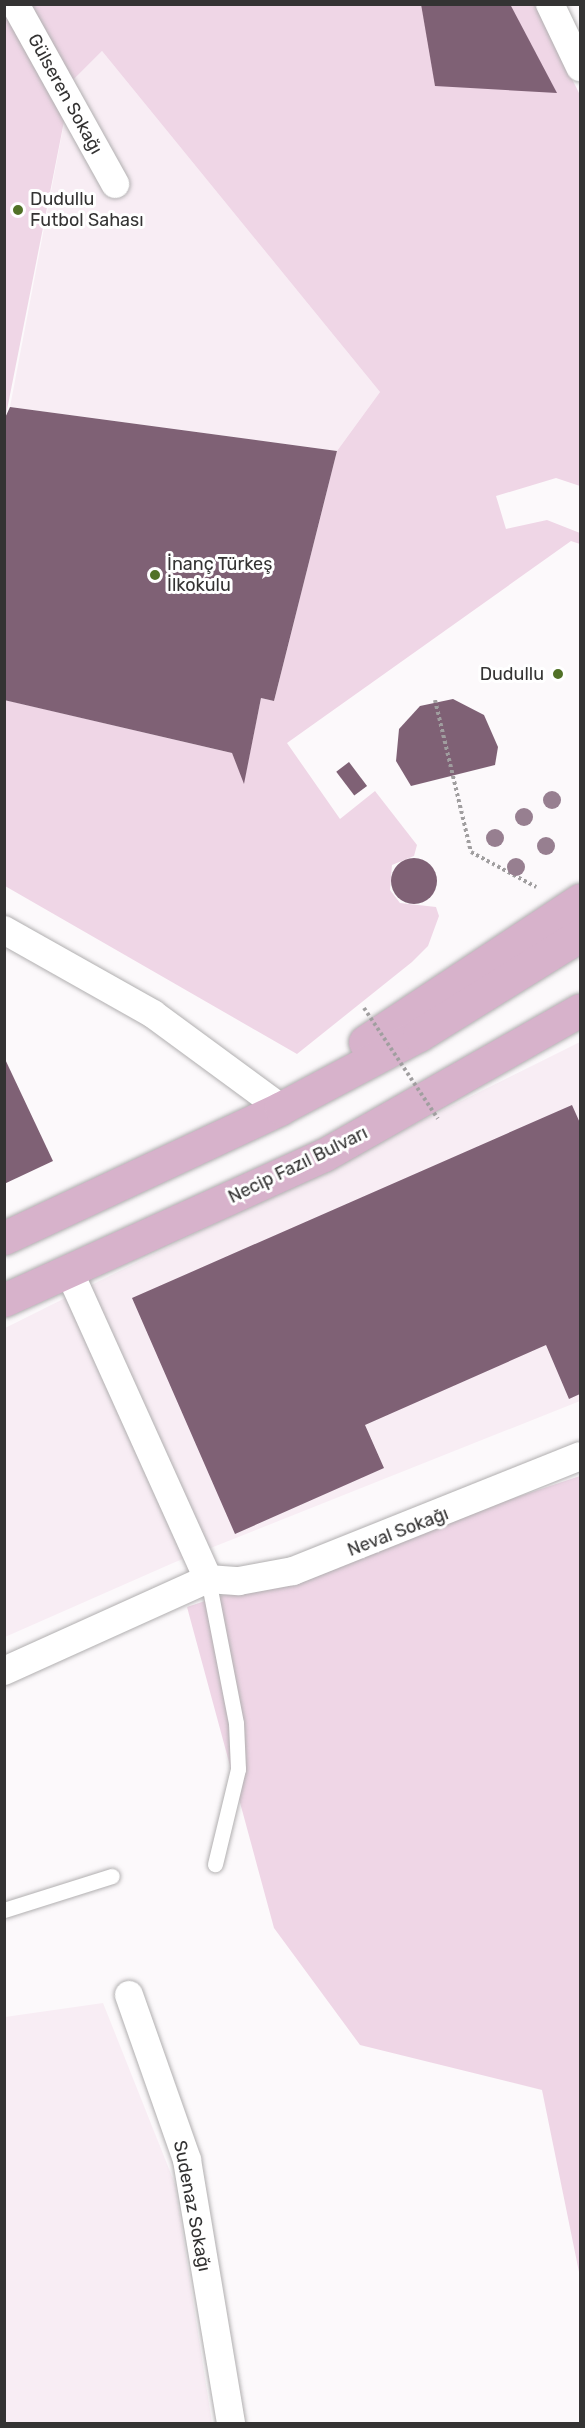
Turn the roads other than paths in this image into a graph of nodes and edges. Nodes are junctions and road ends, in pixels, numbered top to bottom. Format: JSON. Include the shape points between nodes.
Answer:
{"nodes":[{"id":1,"x":15,"y":4,"type":"edge"},
{"id":2,"x":550,"y":4,"type":"edge"},
{"id":3,"x":580,"y":67,"type":"edge"},
{"id":4,"x":115,"y":184,"type":"dead end"},
{"id":5,"x":580,"y":900,"type":"edge"},
{"id":6,"x":4,"y":930,"type":"edge"},
{"id":7,"x":580,"y":934,"type":"edge"},
{"id":8,"x":580,"y":1010,"type":"edge"},
{"id":9,"x":281,"y":1108,"type":"junction"},
{"id":10,"x":4,"y":1238,"type":"edge"},
{"id":11,"x":69,"y":1271,"type":"junction"},
{"id":12,"x":4,"y":1300,"type":"edge"},
{"id":13,"x":580,"y":1456,"type":"edge"},
{"id":14,"x":208,"y":1579,"type":"junction"},
{"id":15,"x":4,"y":1671,"type":"edge"},
{"id":16,"x":214,"y":1864,"type":"dead end"},
{"id":17,"x":112,"y":1876,"type":"dead end"},
{"id":18,"x":4,"y":1910,"type":"edge"},
{"id":19,"x":129,"y":1995,"type":"dead end"},
{"id":20,"x":231,"y":2424,"type":"edge"}],
"edges":[{"from":1,"to":4,"type":"street","name":"Gülseren Sokağı"},
{"from":2,"to":3,"type":"street"},
{"from":5,"to":9,"type":"main road","via":[[375,1035]]},
{"from":6,"to":9,"type":"street","via":[[153,1014]]},
{"from":7,"to":9,"type":"main road","via":[[419,1035]]},
{"from":8,"to":11,"type":"main road","name":"Necip Fazıl Bulvarı","via":[[324,1155]]},
{"from":9,"to":10,"type":"main road"},
{"from":11,"to":12,"type":"main road","name":"Necip Fazıl Bulvarı"},
{"from":11,"to":14,"type":"street"},
{"from":13,"to":14,"type":"street","name":"Neval Sokağı","via":[[293,1571],[239,1581]]},
{"from":14,"to":15,"type":"street"},
{"from":14,"to":16,"type":"lane","via":[[236,1723],[238,1769]]},
{"from":17,"to":18,"type":"lane"},
{"from":19,"to":20,"type":"street","name":"Sudenaz Sokağı","via":[[186,2160]]}]}
